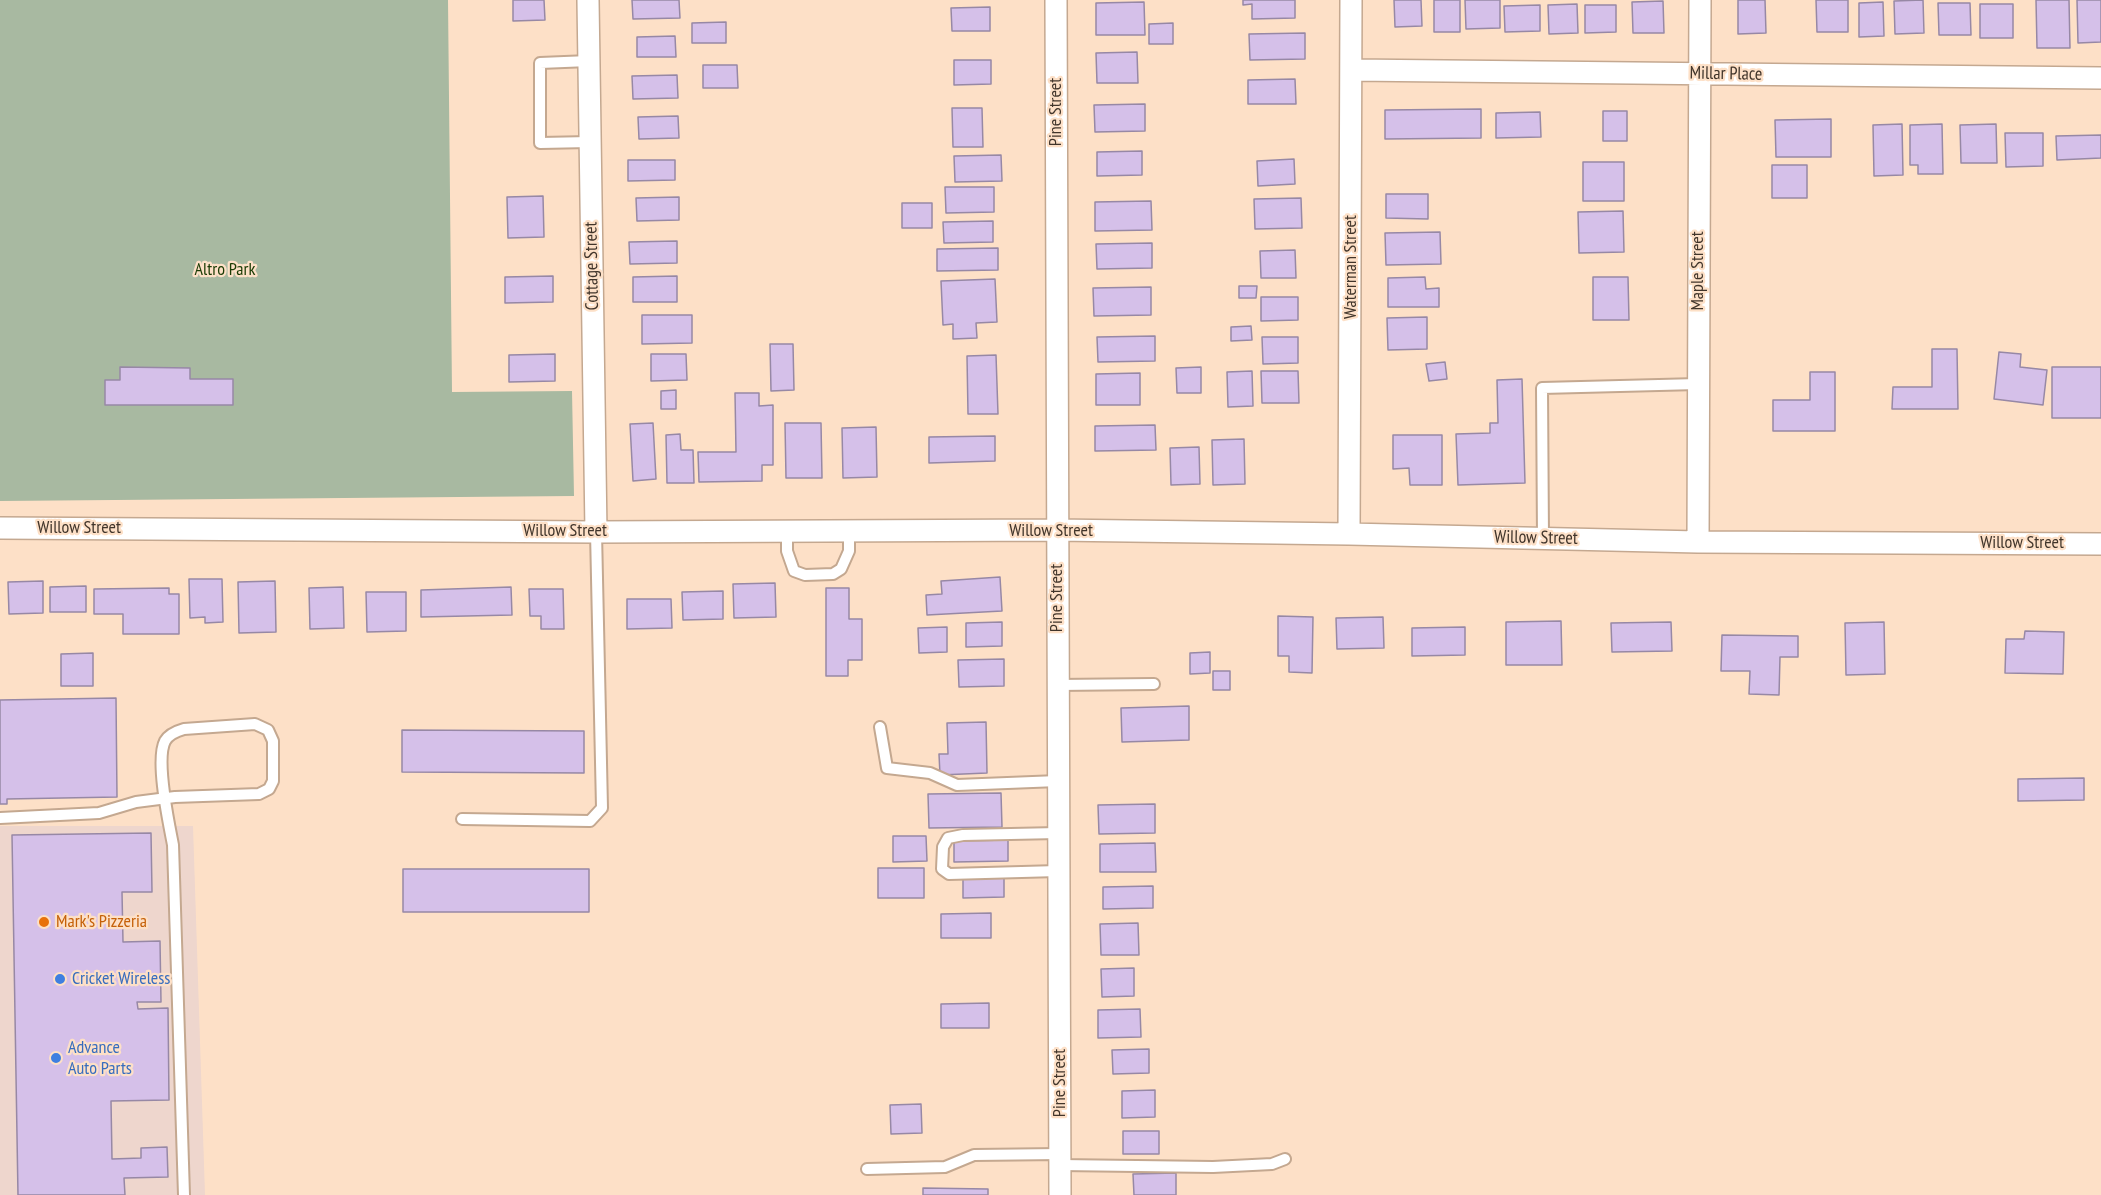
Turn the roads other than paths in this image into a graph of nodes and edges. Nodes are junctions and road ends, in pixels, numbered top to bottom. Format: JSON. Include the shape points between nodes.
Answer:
{"nodes":[{"id":1,"x":588,"y":0,"type":"edge"},
{"id":2,"x":1056,"y":0,"type":"edge"},
{"id":3,"x":1351,"y":0,"type":"edge"},
{"id":4,"x":1700,"y":0,"type":"edge"},
{"id":5,"x":589,"y":61,"type":"junction"},
{"id":6,"x":1352,"y":70,"type":"junction"},
{"id":7,"x":1699,"y":74,"type":"junction"},
{"id":8,"x":2101,"y":78,"type":"edge"},
{"id":9,"x":590,"y":142,"type":"junction"},
{"id":10,"x":1698,"y":384,"type":"junction"},
{"id":11,"x":0,"y":528,"type":"edge"},
{"id":12,"x":1056,"y":530,"type":"junction"},
{"id":13,"x":788,"y":531,"type":"junction"},
{"id":14,"x":849,"y":531,"type":"junction"},
{"id":15,"x":596,"y":532,"type":"junction"},
{"id":16,"x":1349,"y":534,"type":"junction"},
{"id":17,"x":1543,"y":538,"type":"junction"},
{"id":18,"x":1698,"y":542,"type":"junction"},
{"id":19,"x":2101,"y":544,"type":"edge"},
{"id":20,"x":1154,"y":684,"type":"dead end"},
{"id":21,"x":1057,"y":685,"type":"junction"},
{"id":22,"x":880,"y":727,"type":"dead end"},
{"id":23,"x":1058,"y":781,"type":"junction"},
{"id":24,"x":164,"y":799,"type":"junction"},
{"id":25,"x":0,"y":818,"type":"edge"},
{"id":26,"x":462,"y":819,"type":"dead end"},
{"id":27,"x":1058,"y":833,"type":"junction"},
{"id":28,"x":1059,"y":872,"type":"junction"},
{"id":29,"x":1285,"y":1159,"type":"dead end"},
{"id":30,"x":1060,"y":1160,"type":"junction"},
{"id":31,"x":867,"y":1169,"type":"dead end"},
{"id":32,"x":184,"y":1195,"type":"edge"},
{"id":33,"x":1060,"y":1195,"type":"edge"}],
"edges":[{"from":1,"to":5,"type":"street","name":"Cottage Street"},
{"from":2,"to":12,"type":"street","name":"Pine Street"},
{"from":3,"to":6,"type":"street","name":"Waterman Street"},
{"from":4,"to":7,"type":"street","name":"Maple Street"},
{"from":5,"to":9,"type":"street","name":"Cottage Street"},
{"from":5,"to":9,"type":"lane","via":[[540,63],[540,143]]},
{"from":6,"to":7,"type":"street","name":"Millar Place"},
{"from":6,"to":16,"type":"street","name":"Waterman Street"},
{"from":7,"to":8,"type":"street","name":"Millar Place"},
{"from":7,"to":10,"type":"street","name":"Maple Street"},
{"from":9,"to":15,"type":"street","name":"Cottage Street"},
{"from":10,"to":17,"type":"lane","via":[[1542,388]]},
{"from":10,"to":18,"type":"street","name":"Maple Street"},
{"from":11,"to":15,"type":"street","name":"Willow Street"},
{"from":12,"to":14,"type":"street","name":"Willow Street"},
{"from":12,"to":16,"type":"street","name":"Willow Street"},
{"from":12,"to":21,"type":"street","name":"Pine Street"},
{"from":13,"to":14,"type":"street","name":"Willow Street"},
{"from":13,"to":14,"type":"lane","via":[[787,551],[794,571],[805,575],[841,570],[849,551]]},
{"from":13,"to":15,"type":"street","name":"Willow Street"},
{"from":15,"to":26,"type":"lane","via":[[602,808],[591,821]]},
{"from":16,"to":17,"type":"street","name":"Willow Street"},
{"from":17,"to":18,"type":"street","name":"Willow Street"},
{"from":18,"to":19,"type":"street","name":"Willow Street"},
{"from":20,"to":21,"type":"lane"},
{"from":21,"to":23,"type":"street","name":"Pine Street"},
{"from":22,"to":23,"type":"lane","via":[[887,768],[930,773],[957,785]]},
{"from":23,"to":27,"type":"street","name":"Pine Street"},
{"from":24,"to":24,"type":"lane","via":[[259,794],[269,789],[273,781],[273,741],[268,730],[255,724],[174,733],[165,742],[163,753]]},
{"from":24,"to":25,"type":"lane","via":[[99,813]]},
{"from":24,"to":32,"type":"lane","via":[[173,845]]},
{"from":27,"to":28,"type":"street","name":"Pine Street"},
{"from":27,"to":28,"type":"lane","via":[[948,838],[943,847],[942,869],[949,874]]},
{"from":28,"to":30,"type":"street","name":"Pine Street"},
{"from":29,"to":30,"type":"lane","via":[[1272,1164],[1213,1167]]},
{"from":30,"to":31,"type":"lane","via":[[974,1155],[945,1167]]},
{"from":30,"to":33,"type":"street","name":"Pine Street"}]}
